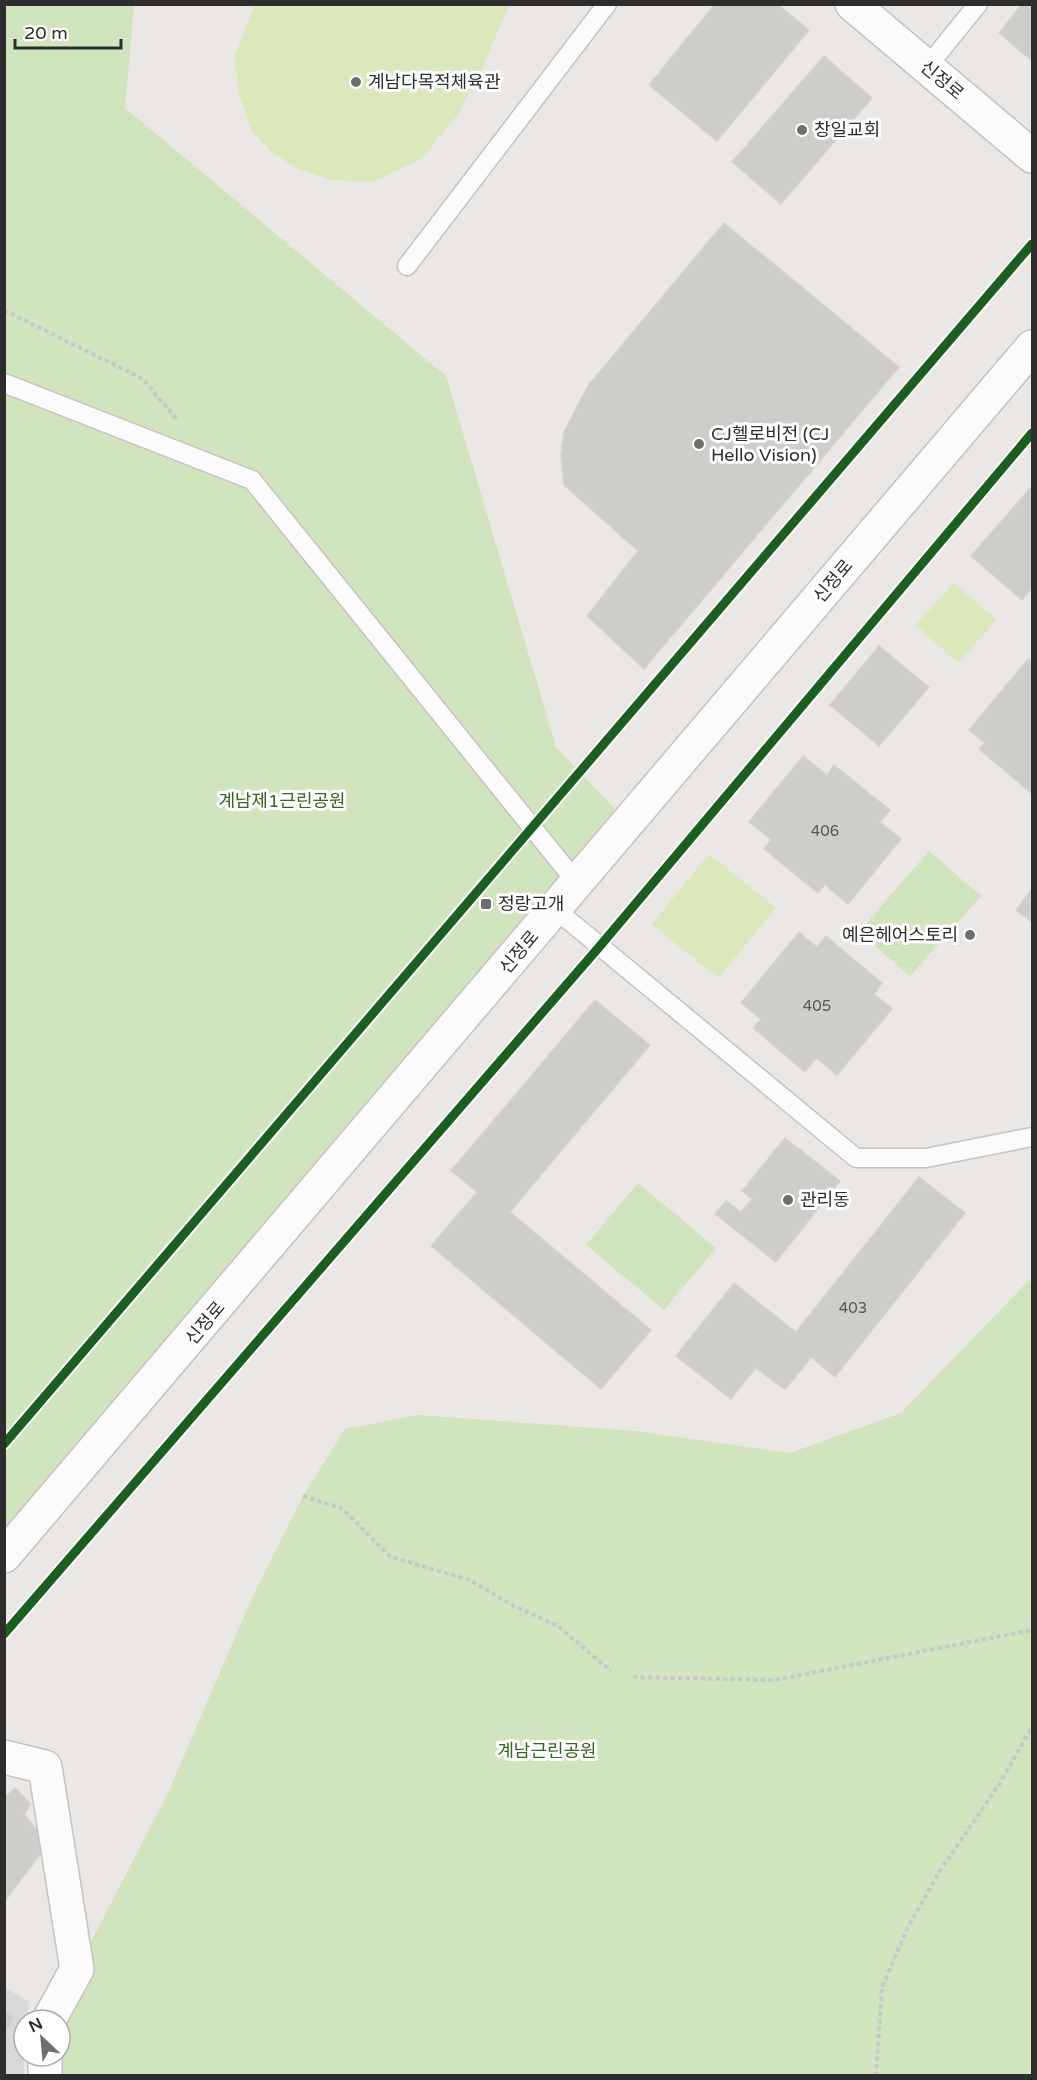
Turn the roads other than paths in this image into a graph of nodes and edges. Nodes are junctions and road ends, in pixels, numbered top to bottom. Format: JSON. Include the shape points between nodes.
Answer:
{"nodes":[{"id":1,"x":607,"y":4,"type":"edge"},
{"id":2,"x":852,"y":4,"type":"edge"},
{"id":3,"x":978,"y":4,"type":"edge"},
{"id":4,"x":927,"y":67,"type":"junction"},
{"id":5,"x":1032,"y":156,"type":"edge"},
{"id":6,"x":407,"y":266,"type":"dead end"},
{"id":7,"x":1032,"y":347,"type":"edge"},
{"id":8,"x":4,"y":383,"type":"edge"},
{"id":9,"x":577,"y":884,"type":"junction"},
{"id":10,"x":555,"y":909,"type":"junction"},
{"id":11,"x":1032,"y":1137,"type":"edge"},
{"id":12,"x":4,"y":1556,"type":"edge"},
{"id":13,"x":4,"y":1757,"type":"edge"},
{"id":14,"x":56,"y":2008,"type":"edge"}],
"edges":[{"from":1,"to":6,"type":"lane"},
{"from":2,"to":4,"type":"main road","name":"신정로"},
{"from":3,"to":4,"type":"lane"},
{"from":4,"to":5,"type":"main road","name":"신정로"},
{"from":7,"to":9,"type":"main road","name":"신정로"},
{"from":8,"to":9,"type":"lane","via":[[252,480]]},
{"from":9,"to":10,"type":"main road","name":"신정로"},
{"from":10,"to":11,"type":"lane","via":[[856,1158],[927,1158]]},
{"from":10,"to":12,"type":"main road","name":"신정로"},
{"from":13,"to":14,"type":"main road","via":[[45,1767],[77,1969]]}]}
